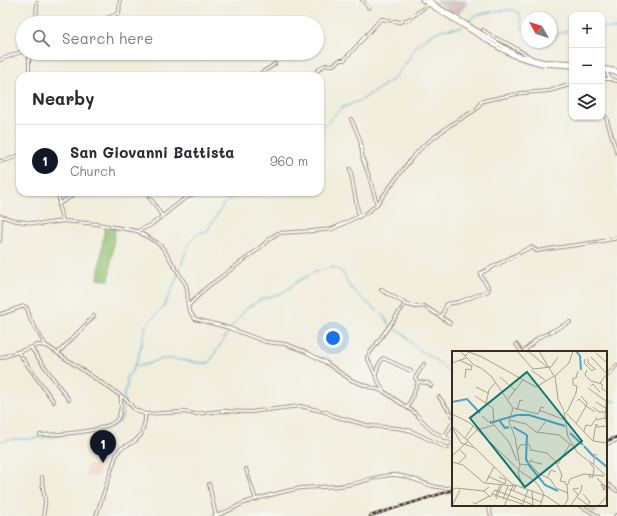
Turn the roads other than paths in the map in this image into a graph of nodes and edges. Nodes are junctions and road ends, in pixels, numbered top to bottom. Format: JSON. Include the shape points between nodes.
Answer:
{"nodes":[{"id":1,"x":120,"y":0,"type":"edge"},
{"id":2,"x":362,"y":0,"type":"edge"},
{"id":3,"x":422,"y":0,"type":"edge"},
{"id":4,"x":427,"y":0,"type":"edge"},
{"id":5,"x":431,"y":0,"type":"edge"},
{"id":6,"x":37,"y":3,"type":"dead end"},
{"id":7,"x":430,"y":4,"type":"junction"},
{"id":8,"x":437,"y":6,"type":"junction"},
{"id":9,"x":369,"y":8,"type":"dead end"},
{"id":10,"x":36,"y":16,"type":"edge"},
{"id":11,"x":112,"y":16,"type":"edge"},
{"id":12,"x":462,"y":23,"type":"junction"},
{"id":13,"x":468,"y":27,"type":"junction"},
{"id":14,"x":483,"y":30,"type":"dead end"},
{"id":15,"x":520,"y":52,"type":"junction"},
{"id":16,"x":513,"y":53,"type":"junction"},
{"id":17,"x":16,"y":54,"type":"edge"},
{"id":18,"x":0,"y":60,"type":"edge"},
{"id":19,"x":29,"y":60,"type":"edge"},
{"id":20,"x":275,"y":64,"type":"dead end"},
{"id":21,"x":569,"y":64,"type":"edge"},
{"id":22,"x":569,"y":64,"type":"edge"},
{"id":23,"x":569,"y":64,"type":"edge"},
{"id":24,"x":605,"y":70,"type":"edge"},
{"id":25,"x":29,"y":72,"type":"edge"},
{"id":26,"x":263,"y":72,"type":"edge"},
{"id":27,"x":315,"y":72,"type":"edge"},
{"id":28,"x":617,"y":72,"type":"edge"},
{"id":29,"x":605,"y":73,"type":"edge"},
{"id":30,"x":605,"y":79,"type":"edge"},
{"id":31,"x":610,"y":79,"type":"junction"},
{"id":32,"x":617,"y":81,"type":"edge"},
{"id":33,"x":569,"y":85,"type":"edge"},
{"id":34,"x":605,"y":116,"type":"edge"},
{"id":35,"x":351,"y":119,"type":"dead end"},
{"id":36,"x":617,"y":153,"type":"edge"},
{"id":37,"x":16,"y":156,"type":"edge"},
{"id":38,"x":0,"y":161,"type":"edge"},
{"id":39,"x":350,"y":170,"type":"dead end"},
{"id":40,"x":59,"y":196,"type":"edge"},
{"id":41,"x":72,"y":196,"type":"edge"},
{"id":42,"x":148,"y":196,"type":"edge"},
{"id":43,"x":190,"y":196,"type":"edge"},
{"id":44,"x":59,"y":204,"type":"junction"},
{"id":45,"x":377,"y":204,"type":"junction"},
{"id":46,"x":1,"y":216,"type":"edge"},
{"id":47,"x":162,"y":216,"type":"junction"},
{"id":48,"x":359,"y":217,"type":"junction"},
{"id":49,"x":64,"y":220,"type":"junction"},
{"id":50,"x":137,"y":232,"type":"junction"},
{"id":51,"x":617,"y":238,"type":"edge"},
{"id":52,"x":0,"y":241,"type":"edge"},
{"id":53,"x":381,"y":290,"type":"dead end"},
{"id":54,"x":405,"y":304,"type":"junction"},
{"id":55,"x":188,"y":306,"type":"junction"},
{"id":56,"x":1,"y":314,"type":"dead end"},
{"id":57,"x":94,"y":316,"type":"dead end"},
{"id":58,"x":442,"y":318,"type":"junction"},
{"id":59,"x":570,"y":322,"type":"dead end"},
{"id":60,"x":450,"y":323,"type":"dead end"},
{"id":61,"x":516,"y":344,"type":"dead end"},
{"id":62,"x":46,"y":346,"type":"junction"},
{"id":63,"x":31,"y":348,"type":"junction"},
{"id":64,"x":521,"y":351,"type":"edge"},
{"id":65,"x":523,"y":351,"type":"edge"},
{"id":66,"x":18,"y":352,"type":"junction"},
{"id":67,"x":58,"y":353,"type":"junction"},
{"id":68,"x":0,"y":358,"type":"edge"},
{"id":69,"x":424,"y":364,"type":"dead end"},
{"id":70,"x":617,"y":366,"type":"edge"},
{"id":71,"x":411,"y":371,"type":"dead end"},
{"id":72,"x":376,"y":375,"type":"junction"},
{"id":73,"x":607,"y":376,"type":"edge"},
{"id":74,"x":418,"y":382,"type":"junction"},
{"id":75,"x":431,"y":386,"type":"dead end"},
{"id":76,"x":383,"y":391,"type":"junction"},
{"id":77,"x":123,"y":397,"type":"junction"},
{"id":78,"x":439,"y":397,"type":"dead end"},
{"id":79,"x":70,"y":400,"type":"dead end"},
{"id":80,"x":54,"y":402,"type":"dead end"},
{"id":81,"x":408,"y":407,"type":"junction"},
{"id":82,"x":145,"y":414,"type":"junction"},
{"id":83,"x":452,"y":415,"type":"edge"},
{"id":84,"x":452,"y":424,"type":"edge"},
{"id":85,"x":40,"y":435,"type":"dead end"},
{"id":86,"x":444,"y":438,"type":"junction"},
{"id":87,"x":617,"y":440,"type":"edge"},
{"id":88,"x":452,"y":441,"type":"edge"},
{"id":89,"x":607,"y":444,"type":"edge"},
{"id":90,"x":452,"y":446,"type":"edge"},
{"id":91,"x":246,"y":469,"type":"dead end"},
{"id":92,"x":42,"y":477,"type":"dead end"},
{"id":93,"x":209,"y":484,"type":"dead end"},
{"id":94,"x":607,"y":484,"type":"edge"},
{"id":95,"x":452,"y":487,"type":"edge"},
{"id":96,"x":617,"y":491,"type":"edge"},
{"id":97,"x":256,"y":500,"type":"junction"},
{"id":98,"x":488,"y":506,"type":"edge"},
{"id":99,"x":581,"y":506,"type":"edge"},
{"id":100,"x":44,"y":516,"type":"edge"},
{"id":101,"x":96,"y":516,"type":"edge"},
{"id":102,"x":215,"y":516,"type":"edge"},
{"id":103,"x":491,"y":516,"type":"edge"},
{"id":104,"x":598,"y":516,"type":"edge"}],
"edges":[{"from":1,"to":11,"type":"street","via":[[119,13]]},
{"from":2,"to":9,"type":"street"},
{"from":3,"to":7,"type":"main road"},
{"from":4,"to":8,"type":"main road"},
{"from":5,"to":8,"type":"street"},
{"from":6,"to":10,"type":"street"},
{"from":7,"to":12,"type":"main road"},
{"from":7,"to":27,"type":"street","via":[[409,19],[400,22],[380,20],[344,60],[322,66]]},
{"from":8,"to":12,"type":"main road"},
{"from":12,"to":13,"type":"main road"},
{"from":13,"to":16,"type":"main road"},
{"from":13,"to":21,"type":"main road","via":[[499,48],[523,59],[541,64]]},
{"from":14,"to":15,"type":"street"},
{"from":15,"to":16,"type":"street"},
{"from":15,"to":23,"type":"street","via":[[532,58]]},
{"from":16,"to":22,"type":"main road","via":[[535,60]]},
{"from":17,"to":18,"type":"street"},
{"from":19,"to":25,"type":"street"},
{"from":20,"to":26,"type":"street"},
{"from":24,"to":28,"type":"main road"},
{"from":29,"to":31,"type":"street"},
{"from":30,"to":31,"type":"street"},
{"from":31,"to":32,"type":"street"},
{"from":33,"to":45,"type":"street","via":[[549,91],[522,93],[481,102],[476,109],[424,145]]},
{"from":34,"to":36,"type":"street"},
{"from":35,"to":45,"type":"street","via":[[360,139],[363,160]]},
{"from":37,"to":38,"type":"street"},
{"from":39,"to":48,"type":"street"},
{"from":40,"to":44,"type":"street"},
{"from":41,"to":44,"type":"street"},
{"from":42,"to":47,"type":"street"},
{"from":43,"to":47,"type":"street"},
{"from":44,"to":49,"type":"street"},
{"from":45,"to":48,"type":"street"},
{"from":46,"to":49,"type":"street","via":[[42,224]]},
{"from":46,"to":52,"type":"street"},
{"from":47,"to":50,"type":"street"},
{"from":48,"to":55,"type":"street","via":[[332,229],[278,233],[206,288]]},
{"from":49,"to":50,"type":"street"},
{"from":50,"to":55,"type":"street","via":[[163,248],[177,268],[188,288]]},
{"from":51,"to":58,"type":"street","via":[[537,251],[531,247],[482,273],[488,291],[447,304]]},
{"from":53,"to":54,"type":"street"},
{"from":54,"to":58,"type":"street","via":[[424,306]]},
{"from":54,"to":72,"type":"street","via":[[367,356]]},
{"from":55,"to":76,"type":"street","via":[[195,318],[266,342],[285,344],[304,351],[326,362],[351,380]]},
{"from":56,"to":62,"type":"street","via":[[24,306],[27,308],[30,319]]},
{"from":57,"to":67,"type":"street"},
{"from":58,"to":60,"type":"street"},
{"from":59,"to":65,"type":"street","via":[[538,338]]},
{"from":61,"to":64,"type":"street"},
{"from":62,"to":63,"type":"street","via":[[38,345]]},
{"from":62,"to":67,"type":"street"},
{"from":63,"to":66,"type":"street"},
{"from":63,"to":79,"type":"street"},
{"from":66,"to":68,"type":"street"},
{"from":66,"to":80,"type":"street"},
{"from":67,"to":77,"type":"street"},
{"from":69,"to":74,"type":"street","via":[[415,378]]},
{"from":70,"to":73,"type":"street"},
{"from":71,"to":72,"type":"street","via":[[383,358]]},
{"from":72,"to":76,"type":"street"},
{"from":74,"to":75,"type":"street","via":[[428,382]]},
{"from":74,"to":81,"type":"street"},
{"from":76,"to":81,"type":"street"},
{"from":77,"to":82,"type":"street","via":[[134,409]]},
{"from":77,"to":85,"type":"street","via":[[120,414],[114,422],[105,427]]},
{"from":78,"to":83,"type":"street"},
{"from":81,"to":86,"type":"street","via":[[432,431]]},
{"from":82,"to":90,"type":"street","via":[[250,412],[300,406],[370,426],[409,430],[448,448]]},
{"from":82,"to":101,"type":"street","via":[[140,435],[120,449],[116,456]]},
{"from":84,"to":86,"type":"street"},
{"from":86,"to":88,"type":"street"},
{"from":87,"to":89,"type":"street"},
{"from":91,"to":97,"type":"street"},
{"from":92,"to":100,"type":"street","via":[[46,502]]},
{"from":93,"to":102,"type":"street"},
{"from":94,"to":96,"type":"street"},
{"from":95,"to":97,"type":"street","via":[[438,488],[395,475],[351,484],[300,488]]},
{"from":97,"to":102,"type":"street"},
{"from":98,"to":103,"type":"street"},
{"from":99,"to":104,"type":"street"}]}
